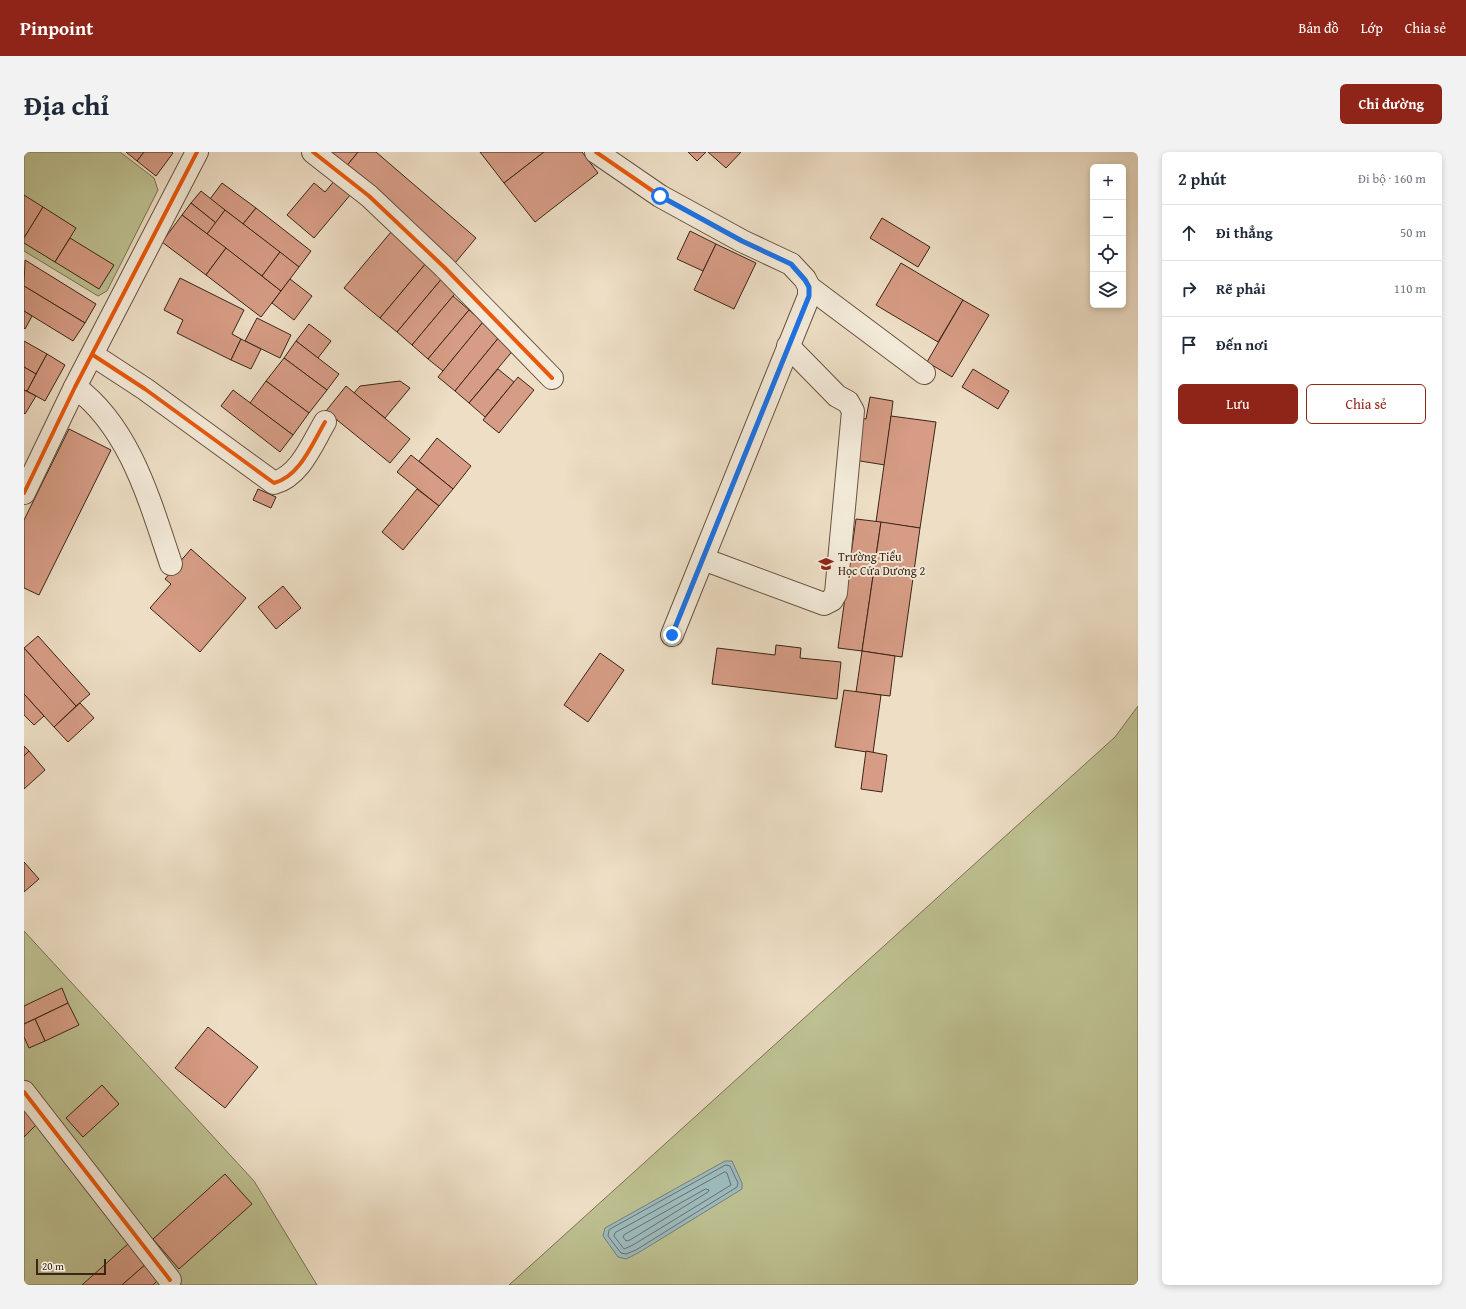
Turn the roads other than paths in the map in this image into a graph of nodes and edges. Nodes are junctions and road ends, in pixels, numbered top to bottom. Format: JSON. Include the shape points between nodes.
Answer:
{"nodes":[{"id":1,"x":197,"y":152,"type":"edge"},
{"id":2,"x":313,"y":152,"type":"edge"},
{"id":3,"x":596,"y":152,"type":"edge"},
{"id":4,"x":809,"y":287,"type":"junction"},
{"id":5,"x":788,"y":346,"type":"junction"},
{"id":6,"x":93,"y":355,"type":"junction"},
{"id":7,"x":924,"y":373,"type":"dead end"},
{"id":8,"x":552,"y":378,"type":"dead end"},
{"id":9,"x":75,"y":387,"type":"junction"},
{"id":10,"x":325,"y":422,"type":"dead end"},
{"id":11,"x":24,"y":493,"type":"edge"},
{"id":12,"x":703,"y":559,"type":"junction"},
{"id":13,"x":171,"y":564,"type":"dead end"},
{"id":14,"x":672,"y":635,"type":"dead end"},
{"id":15,"x":24,"y":1092,"type":"edge"},
{"id":16,"x":170,"y":1280,"type":"dead end"}],
"edges":[{"from":1,"to":6,"type":"street"},
{"from":2,"to":8,"type":"street","via":[[369,196],[438,261]]},
{"from":3,"to":4,"type":"street","via":[[660,196],[742,241],[791,264]]},
{"from":4,"to":5,"type":"street","via":[[809,296]]},
{"from":4,"to":7,"type":"street"},
{"from":5,"to":12,"type":"street"},
{"from":5,"to":12,"type":"street","via":[[837,396],[848,402],[853,411],[836,593],[832,600],[824,604]]},
{"from":6,"to":9,"type":"street"},
{"from":6,"to":10,"type":"street","via":[[145,389],[274,483],[284,481],[298,468]]},
{"from":9,"to":11,"type":"street"},
{"from":9,"to":13,"type":"street","via":[[105,415],[127,451],[148,497]]},
{"from":12,"to":14,"type":"street"},
{"from":15,"to":16,"type":"street"}]}
